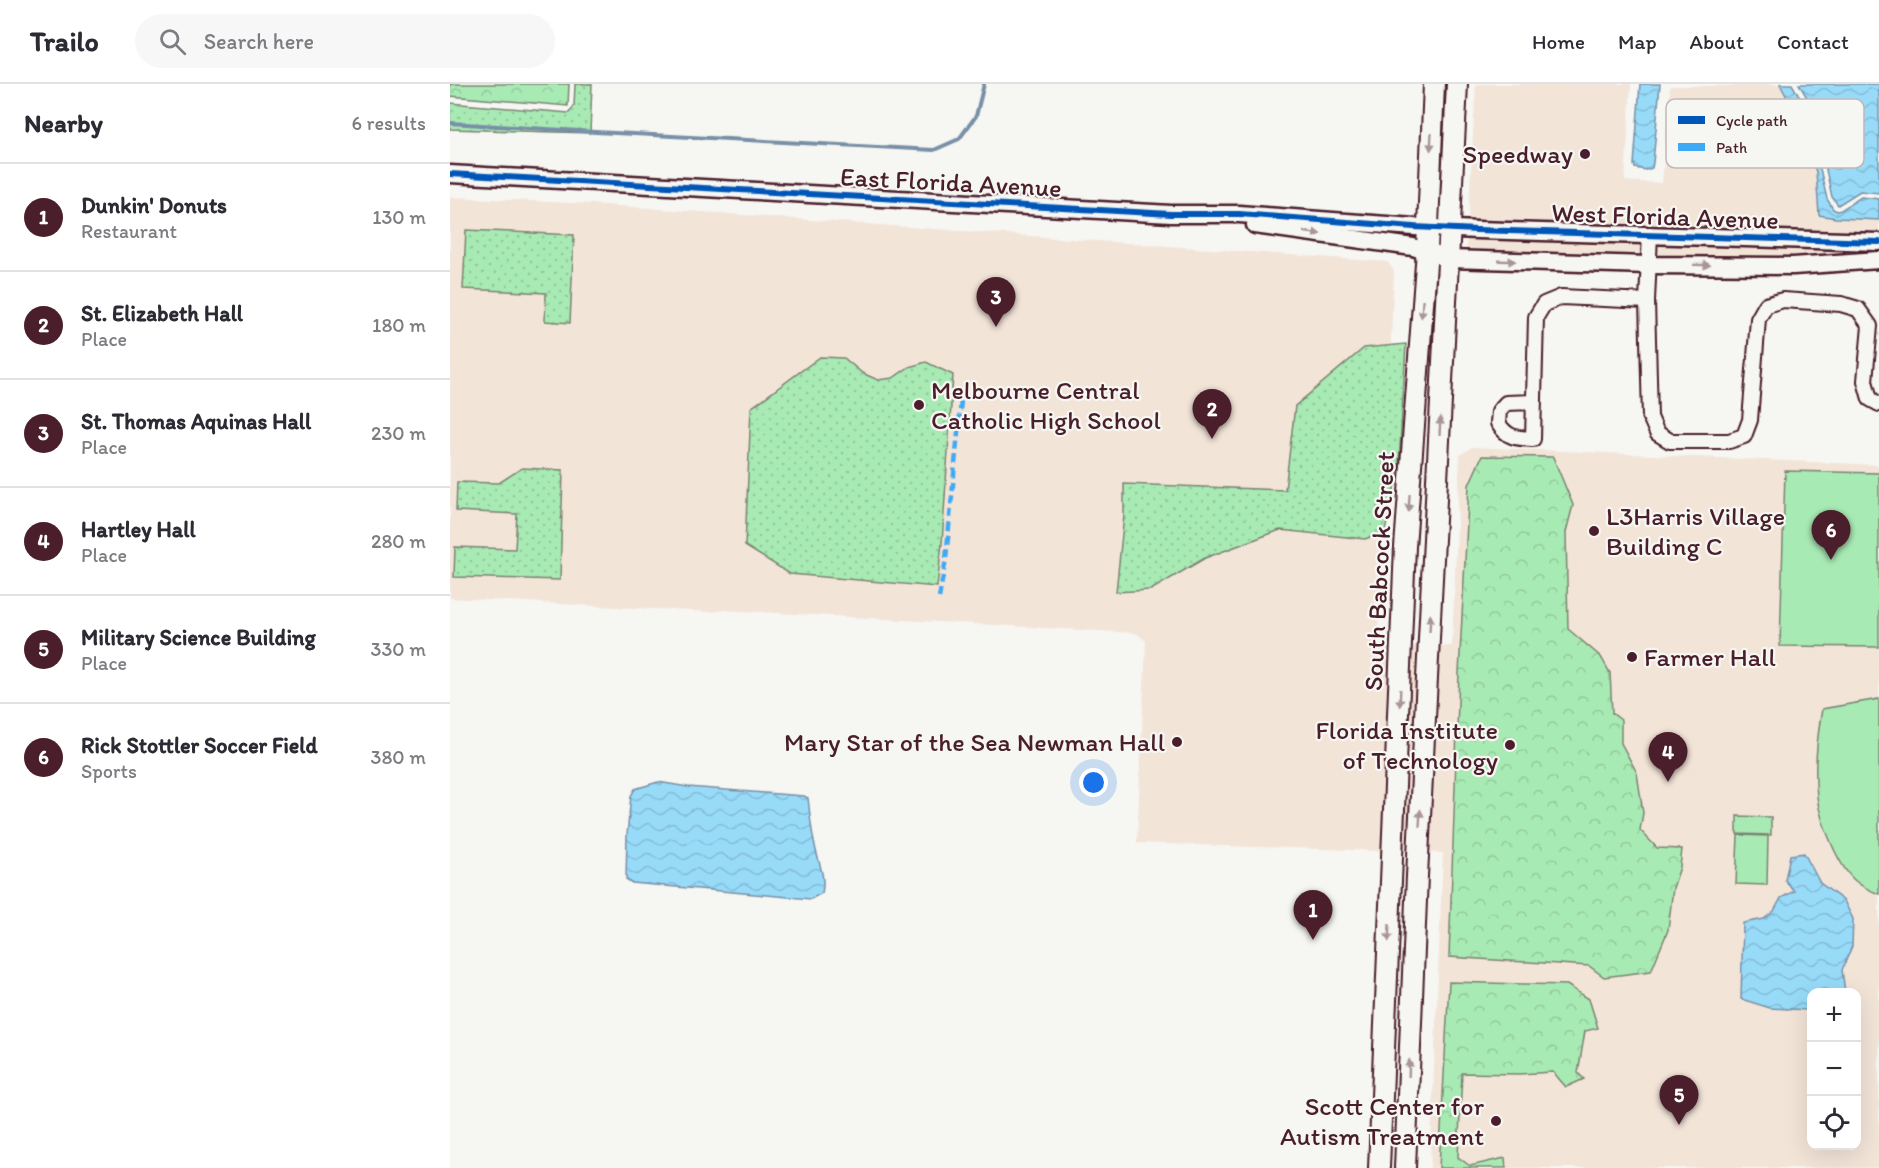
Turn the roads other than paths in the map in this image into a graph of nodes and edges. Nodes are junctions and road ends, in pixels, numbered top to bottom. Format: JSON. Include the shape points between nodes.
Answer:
{"nodes":[{"id":1,"x":1434,"y":84,"type":"edge"},
{"id":2,"x":1457,"y":84,"type":"edge"},
{"id":3,"x":450,"y":174,"type":"edge"},
{"id":4,"x":1171,"y":214,"type":"junction"},
{"id":5,"x":1428,"y":228,"type":"junction"},
{"id":6,"x":1450,"y":228,"type":"junction"},
{"id":7,"x":1650,"y":234,"type":"junction"},
{"id":8,"x":1879,"y":242,"type":"edge"},
{"id":9,"x":1427,"y":250,"type":"junction"},
{"id":10,"x":1449,"y":259,"type":"junction"},
{"id":11,"x":1879,"y":260,"type":"edge"},
{"id":12,"x":1648,"y":265,"type":"junction"},
{"id":13,"x":1647,"y":301,"type":"junction"},
{"id":14,"x":1534,"y":402,"type":"dead end"},
{"id":15,"x":1879,"y":404,"type":"edge"},
{"id":16,"x":1379,"y":1168,"type":"edge"},
{"id":17,"x":1405,"y":1168,"type":"edge"}],
"edges":[{"from":1,"to":5,"type":"main road","name":"South Babcock Street","one_way":true},
{"from":2,"to":6,"type":"main road","name":"South Babcock Street"},
{"from":3,"to":4,"type":"street","name":"East Florida Avenue"},
{"from":4,"to":5,"type":"street","name":"East Florida Avenue","via":[[1239,214]]},
{"from":4,"to":9,"type":"street","name":"East Florida Avenue","one_way":true},
{"from":5,"to":6,"type":"street","name":"East Florida Avenue"},
{"from":5,"to":9,"type":"main road","name":"South Babcock Street"},
{"from":6,"to":7,"type":"street","name":"West Florida Avenue"},
{"from":6,"to":10,"type":"main road","name":"South Babcock Street"},
{"from":7,"to":8,"type":"street","name":"West Florida Avenue"},
{"from":7,"to":12,"type":"street"},
{"from":9,"to":10,"type":"street","name":"East Florida Avenue"},
{"from":9,"to":16,"type":"main road","name":"South Babcock Street","one_way":true,"via":[[1406,547]]},
{"from":10,"to":12,"type":"street","name":"West Florida Avenue","one_way":true},
{"from":17,"to":10,"type":"main road","name":"South Babcock Street","one_way":true},
{"from":12,"to":11,"type":"street","name":"West Florida Avenue","one_way":true,"via":[[1794,266]]},
{"from":12,"to":13,"type":"street"},
{"from":13,"to":14,"type":"street","via":[[1561,297],[1544,304],[1536,317]]},
{"from":13,"to":15,"type":"street","via":[[1650,417],[1657,433],[1670,441],[1729,441],[1744,436],[1750,420],[1758,319],[1766,305],[1783,300],[1858,309],[1870,326],[1865,381],[1870,399]]}]}
